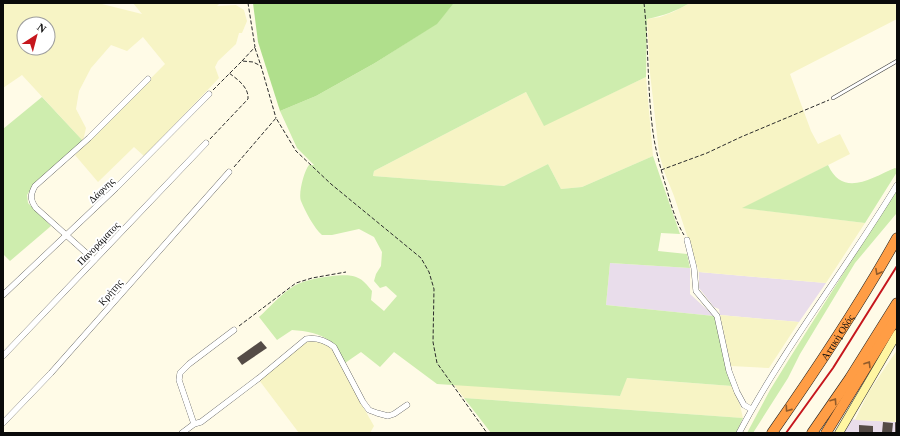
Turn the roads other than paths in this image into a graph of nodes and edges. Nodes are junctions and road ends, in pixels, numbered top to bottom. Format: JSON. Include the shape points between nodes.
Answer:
{"nodes":[{"id":1,"x":897,"y":61,"type":"edge"},
{"id":2,"x":148,"y":79,"type":"dead end"},
{"id":3,"x":208,"y":94,"type":"road end"},
{"id":4,"x":833,"y":98,"type":"road end"},
{"id":5,"x":206,"y":143,"type":"road end"},
{"id":6,"x":229,"y":172,"type":"road end"},
{"id":7,"x":897,"y":185,"type":"edge"},
{"id":8,"x":67,"y":236,"type":"junction"},
{"id":9,"x":897,"y":238,"type":"edge"},
{"id":10,"x":687,"y":240,"type":"road end"},
{"id":11,"x":94,"y":260,"type":"junction"},
{"id":12,"x":3,"y":295,"type":"edge"},
{"id":13,"x":897,"y":303,"type":"edge"},
{"id":14,"x":897,"y":317,"type":"edge"},
{"id":15,"x":234,"y":330,"type":"road end"},
{"id":16,"x":897,"y":334,"type":"edge"},
{"id":17,"x":3,"y":356,"type":"edge"},
{"id":18,"x":407,"y":405,"type":"dead end"},
{"id":19,"x":751,"y":409,"type":"junction"},
{"id":20,"x":3,"y":423,"type":"edge"},
{"id":21,"x":194,"y":424,"type":"junction"},
{"id":22,"x":182,"y":433,"type":"edge"},
{"id":23,"x":739,"y":433,"type":"edge"},
{"id":24,"x":772,"y":433,"type":"edge"},
{"id":25,"x":812,"y":433,"type":"edge"},
{"id":26,"x":826,"y":433,"type":"edge"},
{"id":27,"x":839,"y":433,"type":"edge"}],
"edges":[{"from":1,"to":4,"type":"lane"},
{"from":2,"to":8,"type":"street","via":[[89,138],[35,186],[31,201]]},
{"from":3,"to":8,"type":"street","name":"Δάφνης"},
{"from":5,"to":11,"type":"street","name":"Πανοράματος"},
{"from":6,"to":20,"type":"street","name":"Κρήτης"},
{"from":7,"to":19,"type":"street"},
{"from":8,"to":11,"type":"street"},
{"from":8,"to":12,"type":"street","name":"Δάφνης"},
{"from":9,"to":24,"type":"highway","name":"Αττική Οδός","one_way":true,"via":[[841,331]]},
{"from":10,"to":19,"type":"street","via":[[694,268],[696,291],[717,316],[729,370],[737,392],[744,404]]},
{"from":11,"to":17,"type":"street","name":"Πανοράματος"},
{"from":25,"to":13,"type":"highway","one_way":true},
{"from":26,"to":14,"type":"highway","one_way":true},
{"from":15,"to":21,"type":"street","via":[[180,373],[179,380]]},
{"from":16,"to":27,"type":"street"},
{"from":18,"to":21,"type":"street","via":[[388,416],[369,410],[334,347],[326,340],[314,338],[306,339],[259,378],[201,422]]},
{"from":19,"to":23,"type":"street"},
{"from":21,"to":22,"type":"street"}]}
